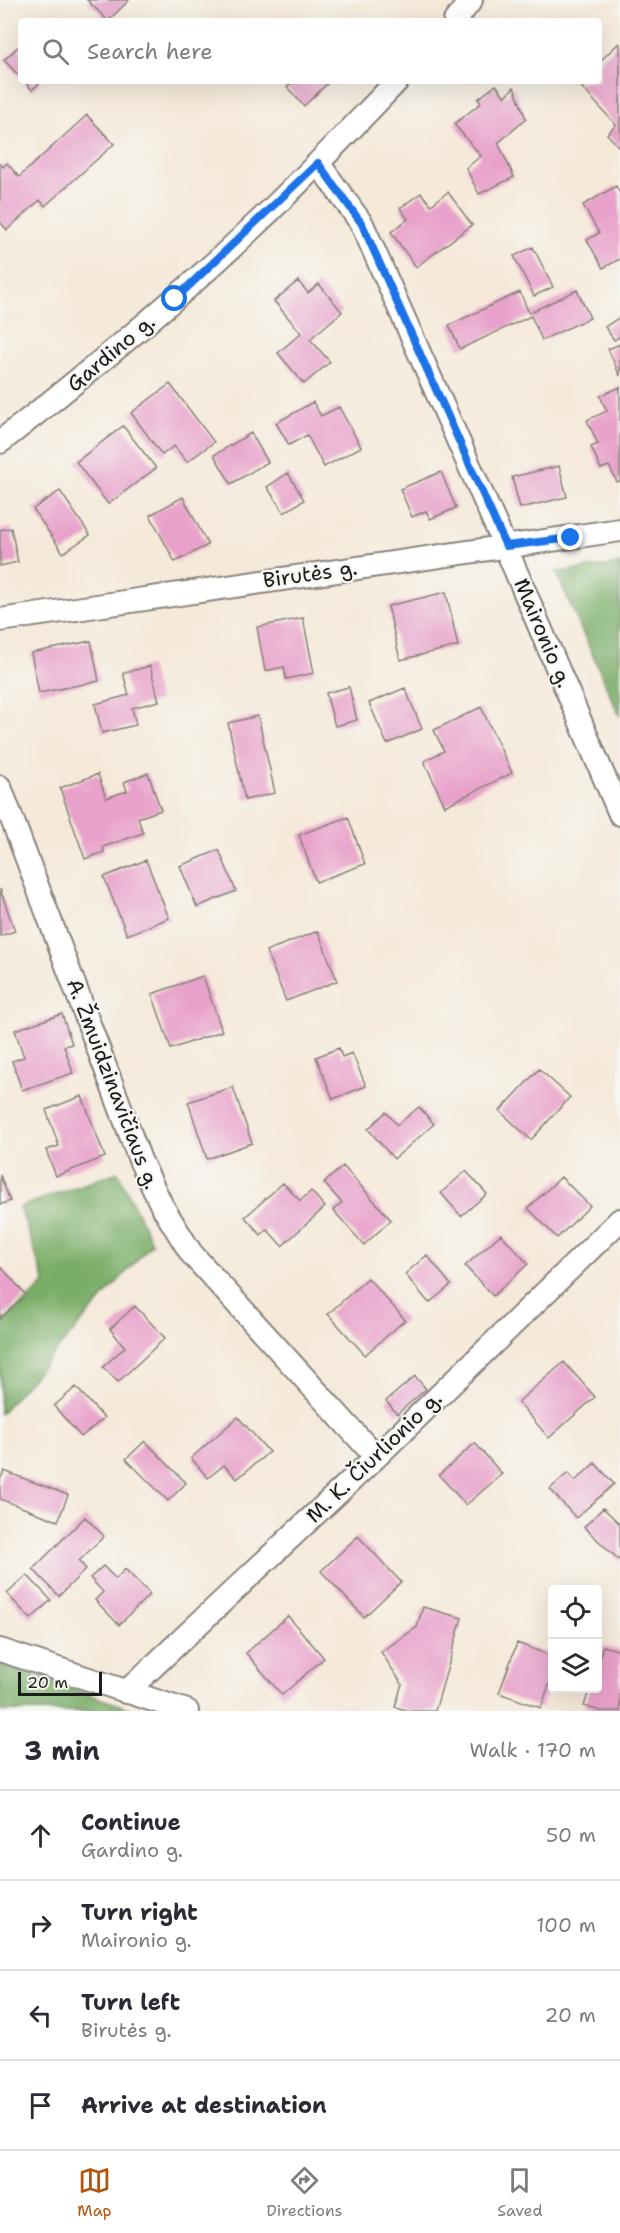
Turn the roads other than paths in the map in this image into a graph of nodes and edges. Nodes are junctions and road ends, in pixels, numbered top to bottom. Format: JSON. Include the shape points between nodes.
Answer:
{"nodes":[{"id":1,"x":471,"y":0,"type":"edge"},
{"id":2,"x":457,"y":18,"type":"edge"},
{"id":3,"x":394,"y":84,"type":"edge"},
{"id":4,"x":318,"y":163,"type":"junction"},
{"id":5,"x":0,"y":442,"type":"edge"},
{"id":6,"x":620,"y":530,"type":"edge"},
{"id":7,"x":506,"y":546,"type":"junction"},
{"id":8,"x":0,"y":620,"type":"edge"},
{"id":9,"x":0,"y":786,"type":"edge"},
{"id":10,"x":620,"y":814,"type":"edge"},
{"id":11,"x":620,"y":1221,"type":"edge"},
{"id":12,"x":376,"y":1457,"type":"junction"},
{"id":13,"x":0,"y":1650,"type":"edge"},
{"id":14,"x":126,"y":1692,"type":"junction"},
{"id":15,"x":187,"y":1711,"type":"edge"}],
"edges":[{"from":1,"to":2,"type":"street"},
{"from":3,"to":4,"type":"street","name":"Gardino g."},
{"from":4,"to":5,"type":"street","name":"Gardino g.","via":[[175,299]]},
{"from":4,"to":7,"type":"street","name":"Maironio g.","via":[[362,224]]},
{"from":6,"to":7,"type":"street","name":"Birutės g."},
{"from":7,"to":8,"type":"street","name":"Birutės g."},
{"from":7,"to":10,"type":"street","name":"Maironio g."},
{"from":9,"to":12,"type":"street","name":"A. Žmuidzinavičiaus g.","via":[[140,1160],[162,1206],[190,1253]]},
{"from":11,"to":12,"type":"street","name":"M. K. Čiurlionio g."},
{"from":12,"to":14,"type":"street","name":"M. K. Čiurlionio g."},
{"from":13,"to":14,"type":"street"},
{"from":14,"to":15,"type":"street"}]}
